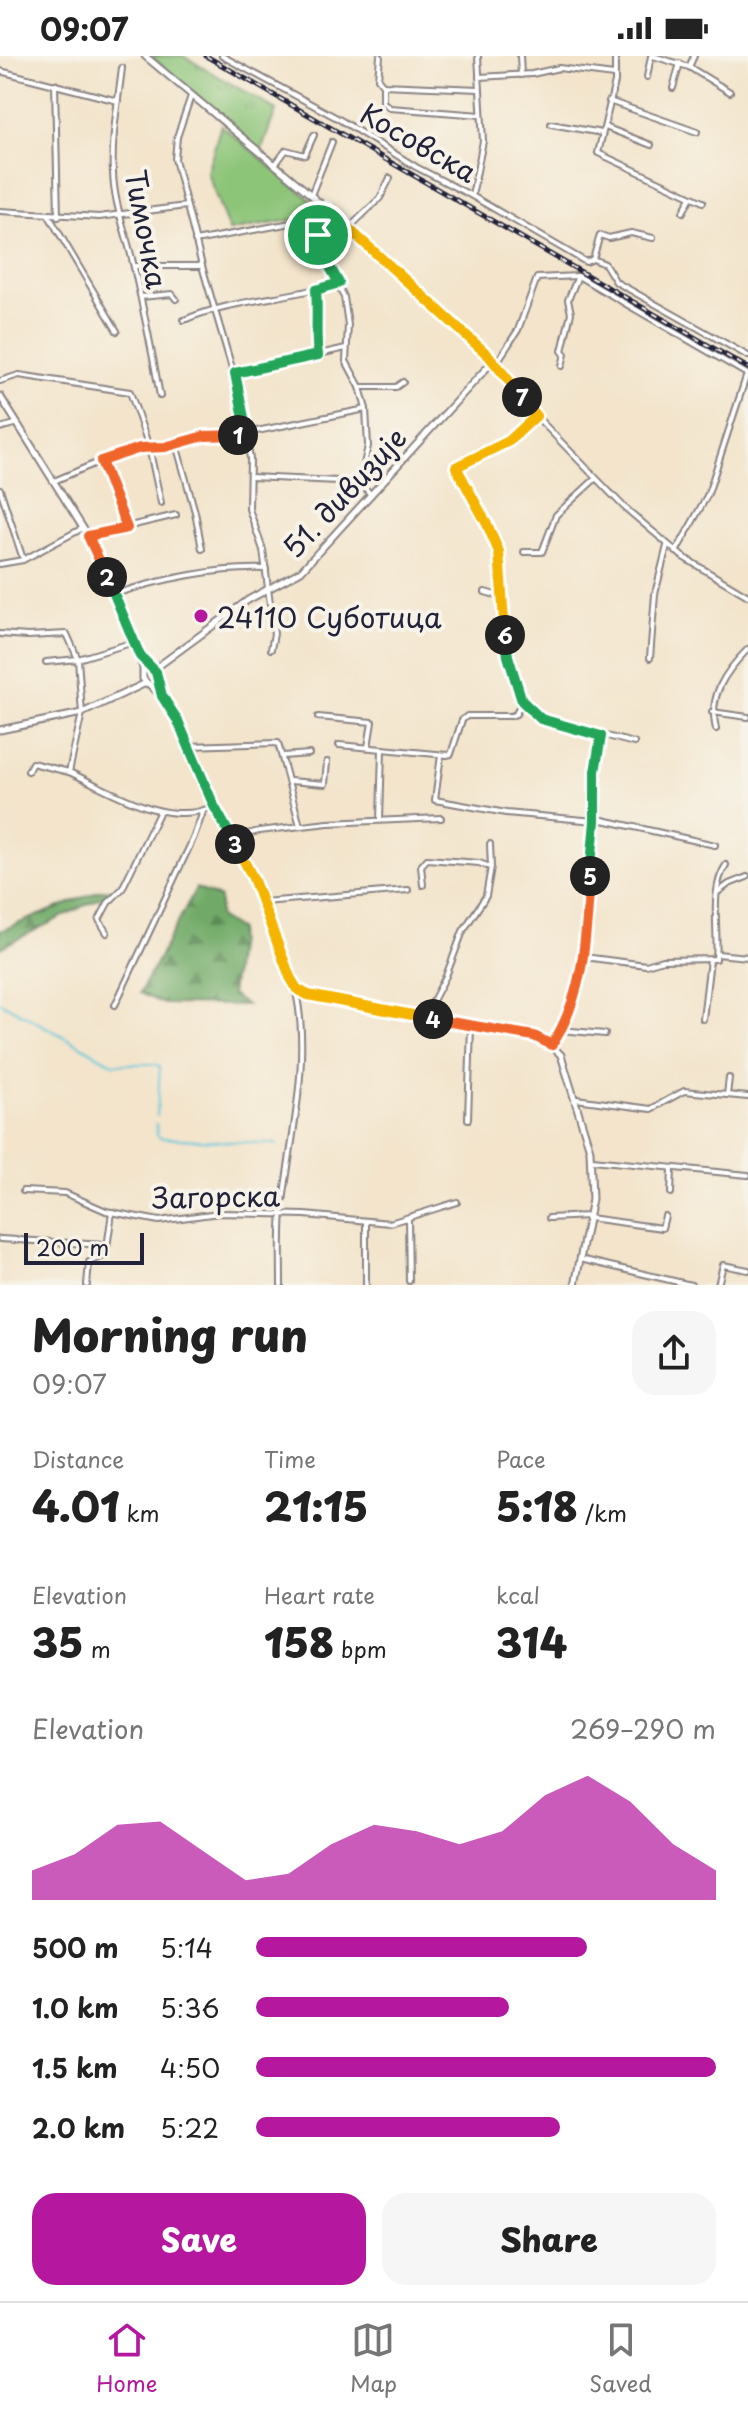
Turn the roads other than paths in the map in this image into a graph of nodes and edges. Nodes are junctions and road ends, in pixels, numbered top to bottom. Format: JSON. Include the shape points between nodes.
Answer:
{"nodes":[{"id":1,"x":145,"y":56,"type":"edge"},
{"id":2,"x":222,"y":56,"type":"edge"},
{"id":3,"x":380,"y":56,"type":"edge"},
{"id":4,"x":478,"y":56,"type":"edge"},
{"id":5,"x":520,"y":56,"type":"edge"},
{"id":6,"x":615,"y":56,"type":"edge"},
{"id":7,"x":652,"y":56,"type":"edge"},
{"id":8,"x":694,"y":56,"type":"edge"},
{"id":9,"x":680,"y":63,"type":"junction"},
{"id":10,"x":689,"y":67,"type":"junction"},
{"id":11,"x":122,"y":68,"type":"dead end"},
{"id":12,"x":0,"y":71,"type":"edge"},
{"id":13,"x":521,"y":75,"type":"junction"},
{"id":14,"x":614,"y":75,"type":"junction"},
{"id":15,"x":479,"y":77,"type":"junction"},
{"id":16,"x":647,"y":77,"type":"dead end"},
{"id":17,"x":55,"y":84,"type":"junction"},
{"id":18,"x":383,"y":85,"type":"junction"},
{"id":19,"x":673,"y":88,"type":"dead end"},
{"id":20,"x":479,"y":89,"type":"junction"},
{"id":21,"x":730,"y":92,"type":"dead end"},
{"id":22,"x":191,"y":96,"type":"junction"},
{"id":23,"x":609,"y":101,"type":"junction"},
{"id":24,"x":119,"y":102,"type":"junction"},
{"id":25,"x":481,"y":115,"type":"junction"},
{"id":26,"x":551,"y":124,"type":"dead end"},
{"id":27,"x":603,"y":130,"type":"junction"},
{"id":28,"x":697,"y":132,"type":"dead end"},
{"id":29,"x":314,"y":135,"type":"dead end"},
{"id":30,"x":332,"y":142,"type":"dead end"},
{"id":31,"x":651,"y":145,"type":"dead end"},
{"id":32,"x":275,"y":165,"type":"junction"},
{"id":33,"x":390,"y":178,"type":"dead end"},
{"id":34,"x":311,"y":195,"type":"junction"},
{"id":35,"x":472,"y":196,"type":"junction"},
{"id":36,"x":691,"y":196,"type":"junction"},
{"id":37,"x":703,"y":202,"type":"dead end"},
{"id":38,"x":186,"y":206,"type":"junction"},
{"id":39,"x":326,"y":208,"type":"junction"},
{"id":40,"x":0,"y":211,"type":"edge"},
{"id":41,"x":683,"y":212,"type":"dead end"},
{"id":42,"x":49,"y":216,"type":"junction"},
{"id":43,"x":119,"y":216,"type":"junction"},
{"id":44,"x":58,"y":217,"type":"junction"},
{"id":45,"x":319,"y":217,"type":"junction"},
{"id":46,"x":349,"y":228,"type":"junction"},
{"id":47,"x":653,"y":238,"type":"dead end"},
{"id":48,"x":195,"y":241,"type":"junction"},
{"id":49,"x":593,"y":259,"type":"junction"},
{"id":50,"x":134,"y":266,"type":"junction"},
{"id":51,"x":202,"y":266,"type":"junction"},
{"id":52,"x":578,"y":276,"type":"junction"},
{"id":53,"x":339,"y":283,"type":"junction"},
{"id":54,"x":316,"y":290,"type":"junction"},
{"id":55,"x":140,"y":297,"type":"junction"},
{"id":56,"x":176,"y":299,"type":"dead end"},
{"id":57,"x":216,"y":310,"type":"junction"},
{"id":58,"x":184,"y":320,"type":"dead end"},
{"id":59,"x":117,"y":331,"type":"dead end"},
{"id":60,"x":346,"y":348,"type":"junction"},
{"id":61,"x":318,"y":355,"type":"junction"},
{"id":62,"x":748,"y":356,"type":"edge"},
{"id":63,"x":494,"y":363,"type":"junction"},
{"id":64,"x":562,"y":366,"type":"dead end"},
{"id":65,"x":235,"y":373,"type":"junction"},
{"id":66,"x":0,"y":381,"type":"edge"},
{"id":67,"x":403,"y":382,"type":"dead end"},
{"id":68,"x":360,"y":387,"type":"junction"},
{"id":69,"x":741,"y":391,"type":"junction"},
{"id":70,"x":748,"y":393,"type":"edge"},
{"id":71,"x":0,"y":396,"type":"edge"},
{"id":72,"x":160,"y":396,"type":"dead end"},
{"id":73,"x":366,"y":409,"type":"junction"},
{"id":74,"x":536,"y":416,"type":"junction"},
{"id":75,"x":15,"y":424,"type":"junction"},
{"id":76,"x":0,"y":428,"type":"edge"},
{"id":77,"x":247,"y":433,"type":"junction"},
{"id":78,"x":176,"y":444,"type":"junction"},
{"id":79,"x":149,"y":447,"type":"junction"},
{"id":80,"x":101,"y":461,"type":"junction"},
{"id":81,"x":251,"y":477,"type":"junction"},
{"id":82,"x":595,"y":479,"type":"junction"},
{"id":83,"x":52,"y":482,"type":"junction"},
{"id":84,"x":360,"y":482,"type":"junction"},
{"id":85,"x":0,"y":489,"type":"edge"},
{"id":86,"x":371,"y":495,"type":"junction"},
{"id":87,"x":161,"y":503,"type":"dead end"},
{"id":88,"x":176,"y":515,"type":"dead end"},
{"id":89,"x":83,"y":528,"type":"junction"},
{"id":90,"x":127,"y":528,"type":"junction"},
{"id":91,"x":88,"y":536,"type":"junction"},
{"id":92,"x":667,"y":545,"type":"junction"},
{"id":93,"x":202,"y":549,"type":"dead end"},
{"id":94,"x":524,"y":552,"type":"dead end"},
{"id":95,"x":676,"y":552,"type":"junction"},
{"id":96,"x":23,"y":560,"type":"junction"},
{"id":97,"x":0,"y":564,"type":"edge"},
{"id":98,"x":266,"y":569,"type":"junction"},
{"id":99,"x":268,"y":588,"type":"junction"},
{"id":100,"x":485,"y":592,"type":"dead end"},
{"id":101,"x":115,"y":594,"type":"junction"},
{"id":102,"x":748,"y":596,"type":"edge"},
{"id":103,"x":502,"y":597,"type":"junction"},
{"id":104,"x":0,"y":634,"type":"edge"},
{"id":105,"x":134,"y":642,"type":"junction"},
{"id":106,"x":271,"y":649,"type":"dead end"},
{"id":107,"x":748,"y":649,"type":"edge"},
{"id":108,"x":140,"y":656,"type":"junction"},
{"id":109,"x":650,"y":658,"type":"dead end"},
{"id":110,"x":78,"y":659,"type":"junction"},
{"id":111,"x":170,"y":659,"type":"junction"},
{"id":112,"x":46,"y":662,"type":"dead end"},
{"id":113,"x":152,"y":669,"type":"junction"},
{"id":114,"x":143,"y":673,"type":"junction"},
{"id":115,"x":157,"y":678,"type":"junction"},
{"id":116,"x":147,"y":683,"type":"junction"},
{"id":117,"x":131,"y":690,"type":"junction"},
{"id":118,"x":162,"y":696,"type":"junction"},
{"id":119,"x":522,"y":701,"type":"junction"},
{"id":120,"x":712,"y":712,"type":"junction"},
{"id":121,"x":82,"y":713,"type":"junction"},
{"id":122,"x":318,"y":717,"type":"dead end"},
{"id":123,"x":748,"y":717,"type":"edge"},
{"id":124,"x":716,"y":729,"type":"dead end"},
{"id":125,"x":0,"y":730,"type":"edge"},
{"id":126,"x":601,"y":736,"type":"junction"},
{"id":127,"x":634,"y":743,"type":"dead end"},
{"id":128,"x":339,"y":745,"type":"dead end"},
{"id":129,"x":189,"y":746,"type":"junction"},
{"id":130,"x":368,"y":747,"type":"junction"},
{"id":131,"x":382,"y":749,"type":"junction"},
{"id":132,"x":309,"y":754,"type":"dead end"},
{"id":133,"x":441,"y":755,"type":"junction"},
{"id":134,"x":283,"y":756,"type":"junction"},
{"id":135,"x":327,"y":762,"type":"dead end"},
{"id":136,"x":28,"y":771,"type":"dead end"},
{"id":137,"x":69,"y":772,"type":"junction"},
{"id":138,"x":289,"y":781,"type":"junction"},
{"id":139,"x":214,"y":806,"type":"junction"},
{"id":140,"x":160,"y":811,"type":"junction"},
{"id":141,"x":203,"y":812,"type":"junction"},
{"id":142,"x":441,"y":818,"type":"dead end"},
{"id":143,"x":380,"y":820,"type":"junction"},
{"id":144,"x":595,"y":821,"type":"junction"},
{"id":145,"x":300,"y":826,"type":"junction"},
{"id":146,"x":232,"y":838,"type":"junction"},
{"id":147,"x":490,"y":844,"type":"dead end"},
{"id":148,"x":715,"y":845,"type":"dead end"},
{"id":149,"x":726,"y":865,"type":"dead end"},
{"id":150,"x":491,"y":867,"type":"junction"},
{"id":151,"x":747,"y":877,"type":"edge"},
{"id":152,"x":423,"y":885,"type":"dead end"},
{"id":153,"x":408,"y":890,"type":"dead end"},
{"id":154,"x":718,"y":892,"type":"junction"},
{"id":155,"x":262,"y":903,"type":"junction"},
{"id":156,"x":107,"y":933,"type":"dead end"},
{"id":157,"x":717,"y":954,"type":"junction"},
{"id":158,"x":584,"y":957,"type":"junction"},
{"id":159,"x":748,"y":957,"type":"edge"},
{"id":160,"x":710,"y":960,"type":"junction"},
{"id":161,"x":294,"y":985,"type":"junction"},
{"id":162,"x":115,"y":1005,"type":"dead end"},
{"id":163,"x":424,"y":1018,"type":"junction"},
{"id":164,"x":703,"y":1019,"type":"dead end"},
{"id":165,"x":471,"y":1026,"type":"junction"},
{"id":166,"x":560,"y":1030,"type":"junction"},
{"id":167,"x":605,"y":1034,"type":"dead end"},
{"id":168,"x":552,"y":1045,"type":"junction"},
{"id":169,"x":729,"y":1078,"type":"dead end"},
{"id":170,"x":727,"y":1095,"type":"junction"},
{"id":171,"x":748,"y":1097,"type":"edge"},
{"id":172,"x":576,"y":1099,"type":"junction"},
{"id":173,"x":468,"y":1119,"type":"dead end"},
{"id":174,"x":592,"y":1160,"type":"junction"},
{"id":175,"x":672,"y":1169,"type":"junction"},
{"id":176,"x":748,"y":1175,"type":"edge"},
{"id":177,"x":23,"y":1191,"type":"dead end"},
{"id":178,"x":671,"y":1193,"type":"dead end"},
{"id":179,"x":457,"y":1202,"type":"dead end"},
{"id":180,"x":112,"y":1212,"type":"junction"},
{"id":181,"x":282,"y":1215,"type":"junction"},
{"id":182,"x":665,"y":1216,"type":"dead end"},
{"id":183,"x":589,"y":1217,"type":"junction"},
{"id":184,"x":408,"y":1218,"type":"junction"},
{"id":185,"x":549,"y":1218,"type":"dead end"},
{"id":186,"x":366,"y":1221,"type":"junction"},
{"id":187,"x":0,"y":1239,"type":"edge"},
{"id":188,"x":106,"y":1245,"type":"junction"},
{"id":189,"x":579,"y":1259,"type":"junction"},
{"id":190,"x":748,"y":1270,"type":"edge"},
{"id":191,"x":409,"y":1281,"type":"dead end"},
{"id":192,"x":87,"y":1285,"type":"edge"},
{"id":193,"x":281,"y":1285,"type":"edge"},
{"id":194,"x":366,"y":1285,"type":"edge"},
{"id":195,"x":575,"y":1285,"type":"edge"},
{"id":196,"x":691,"y":1285,"type":"edge"},
{"id":197,"x":718,"y":1285,"type":"edge"}],
"edges":[{"from":1,"to":22,"type":"street"},
{"from":2,"to":35,"type":"street","name":"Косовска"},
{"from":3,"to":18,"type":"street","via":[[378,79]]},
{"from":4,"to":15,"type":"street"},
{"from":5,"to":13,"type":"street"},
{"from":6,"to":14,"type":"street"},
{"from":7,"to":9,"type":"street"},
{"from":7,"to":16,"type":"street"},
{"from":8,"to":10,"type":"street"},
{"from":9,"to":10,"type":"street"},
{"from":9,"to":19,"type":"street"},
{"from":10,"to":21,"type":"street"},
{"from":11,"to":24,"type":"street","name":"Тимочка"},
{"from":12,"to":17,"type":"street"},
{"from":13,"to":14,"type":"street","via":[[559,68]]},
{"from":13,"to":15,"type":"street"},
{"from":14,"to":23,"type":"street"},
{"from":15,"to":20,"type":"street"},
{"from":17,"to":24,"type":"street"},
{"from":17,"to":44,"type":"street"},
{"from":18,"to":20,"type":"street"},
{"from":18,"to":25,"type":"street","via":[[382,99],[390,108]]},
{"from":20,"to":25,"type":"street"},
{"from":22,"to":32,"type":"street"},
{"from":22,"to":38,"type":"street","via":[[174,148]]},
{"from":23,"to":27,"type":"street"},
{"from":23,"to":28,"type":"street"},
{"from":24,"to":43,"type":"street","name":"Тимочка","via":[[113,174]]},
{"from":25,"to":35,"type":"street","via":[[483,141]]},
{"from":26,"to":27,"type":"street"},
{"from":27,"to":31,"type":"street"},
{"from":27,"to":36,"type":"street","via":[[600,156]]},
{"from":29,"to":32,"type":"street","via":[[305,155],[286,150]]},
{"from":30,"to":34,"type":"street"},
{"from":32,"to":34,"type":"street"},
{"from":33,"to":46,"type":"street","via":[[380,198]]},
{"from":34,"to":39,"type":"street"},
{"from":35,"to":49,"type":"street","name":"Косовска","via":[[586,262]]},
{"from":36,"to":37,"type":"street"},
{"from":36,"to":41,"type":"street"},
{"from":38,"to":43,"type":"street"},
{"from":38,"to":48,"type":"street"},
{"from":39,"to":45,"type":"street"},
{"from":39,"to":46,"type":"street"},
{"from":40,"to":42,"type":"street"},
{"from":42,"to":44,"type":"street"},
{"from":42,"to":59,"type":"street"},
{"from":43,"to":44,"type":"street"},
{"from":43,"to":50,"type":"street","name":"Тимочка"},
{"from":45,"to":48,"type":"street"},
{"from":45,"to":53,"type":"street","via":[[319,247]]},
{"from":46,"to":63,"type":"street"},
{"from":47,"to":49,"type":"street","via":[[600,235]]},
{"from":48,"to":51,"type":"street"},
{"from":49,"to":62,"type":"street","name":"Косовска","via":[[605,264],[616,282]]},
{"from":50,"to":51,"type":"street"},
{"from":50,"to":55,"type":"street","name":"Тимочка"},
{"from":51,"to":57,"type":"street"},
{"from":52,"to":63,"type":"street","via":[[537,278],[518,330]]},
{"from":52,"to":64,"type":"street","via":[[568,300],[571,313]]},
{"from":52,"to":69,"type":"street","via":[[747,374]]},
{"from":53,"to":54,"type":"street"},
{"from":53,"to":60,"type":"street","via":[[346,306]]},
{"from":54,"to":57,"type":"street"},
{"from":54,"to":61,"type":"street"},
{"from":55,"to":56,"type":"street","via":[[172,294]]},
{"from":55,"to":72,"type":"street","name":"Тимочка"},
{"from":57,"to":58,"type":"street"},
{"from":57,"to":65,"type":"street"},
{"from":60,"to":61,"type":"street"},
{"from":60,"to":68,"type":"street","via":[[347,367]]},
{"from":61,"to":65,"type":"street"},
{"from":63,"to":74,"type":"street"},
{"from":63,"to":86,"type":"street","name":"51. дивизије"},
{"from":65,"to":77,"type":"street"},
{"from":66,"to":79,"type":"street","via":[[19,375],[130,392]]},
{"from":67,"to":68,"type":"street","via":[[396,387]]},
{"from":68,"to":73,"type":"street"},
{"from":69,"to":70,"type":"street"},
{"from":69,"to":95,"type":"street","via":[[708,494]]},
{"from":71,"to":75,"type":"street"},
{"from":73,"to":77,"type":"street"},
{"from":73,"to":84,"type":"street","via":[[368,446]]},
{"from":74,"to":82,"type":"street"},
{"from":74,"to":103,"type":"street","via":[[509,441],[456,467],[499,552]]},
{"from":75,"to":76,"type":"street"},
{"from":75,"to":83,"type":"street"},
{"from":77,"to":78,"type":"street"},
{"from":77,"to":81,"type":"street"},
{"from":78,"to":79,"type":"street"},
{"from":78,"to":93,"type":"street"},
{"from":79,"to":80,"type":"street"},
{"from":79,"to":87,"type":"street"},
{"from":80,"to":83,"type":"street"},
{"from":80,"to":90,"type":"street"},
{"from":81,"to":84,"type":"street"},
{"from":81,"to":98,"type":"street","via":[[249,509]]},
{"from":82,"to":92,"type":"street"},
{"from":82,"to":94,"type":"street","via":[[556,515],[542,552]]},
{"from":83,"to":89,"type":"street"},
{"from":84,"to":86,"type":"street"},
{"from":85,"to":96,"type":"street"},
{"from":86,"to":99,"type":"street","name":"51. дивизије","via":[[301,571]]},
{"from":88,"to":90,"type":"street"},
{"from":89,"to":91,"type":"street"},
{"from":89,"to":96,"type":"street"},
{"from":90,"to":91,"type":"street"},
{"from":91,"to":101,"type":"street"},
{"from":92,"to":95,"type":"street"},
{"from":92,"to":109,"type":"street","via":[[655,594]]},
{"from":95,"to":102,"type":"street"},
{"from":96,"to":97,"type":"street"},
{"from":98,"to":99,"type":"street"},
{"from":98,"to":101,"type":"street","via":[[164,580]]},
{"from":99,"to":106,"type":"street"},
{"from":99,"to":111,"type":"street","name":"51. дивизије"},
{"from":100,"to":103,"type":"street"},
{"from":101,"to":105,"type":"street"},
{"from":103,"to":119,"type":"street","via":[[508,656]]},
{"from":104,"to":110,"type":"street","via":[[65,632]]},
{"from":105,"to":108,"type":"street"},
{"from":105,"to":110,"type":"street"},
{"from":107,"to":120,"type":"street","via":[[734,663],[713,700]]},
{"from":108,"to":113,"type":"street"},
{"from":108,"to":114,"type":"street"},
{"from":110,"to":112,"type":"street"},
{"from":110,"to":121,"type":"street"},
{"from":111,"to":113,"type":"street","name":"51. дивизије"},
{"from":111,"to":115,"type":"street","name":"51. дивизије"},
{"from":113,"to":114,"type":"street","name":"51. дивизије"},
{"from":113,"to":115,"type":"street"},
{"from":114,"to":116,"type":"street"},
{"from":114,"to":117,"type":"street"},
{"from":115,"to":116,"type":"street"},
{"from":115,"to":118,"type":"street"},
{"from":116,"to":117,"type":"street"},
{"from":116,"to":118,"type":"street"},
{"from":117,"to":121,"type":"street"},
{"from":118,"to":129,"type":"street"},
{"from":119,"to":126,"type":"street","via":[[541,719]]},
{"from":119,"to":133,"type":"street","via":[[511,716],[467,716],[451,754]]},
{"from":120,"to":123,"type":"street"},
{"from":120,"to":124,"type":"street"},
{"from":121,"to":125,"type":"street"},
{"from":121,"to":137,"type":"street"},
{"from":122,"to":130,"type":"street","via":[[372,722]]},
{"from":126,"to":127,"type":"street"},
{"from":126,"to":144,"type":"street"},
{"from":128,"to":130,"type":"street"},
{"from":129,"to":134,"type":"street","via":[[278,743]]},
{"from":129,"to":139,"type":"street"},
{"from":130,"to":131,"type":"street"},
{"from":131,"to":133,"type":"street"},
{"from":131,"to":143,"type":"street"},
{"from":132,"to":134,"type":"street"},
{"from":133,"to":144,"type":"street","via":[[435,800]]},
{"from":134,"to":138,"type":"street"},
{"from":135,"to":138,"type":"street","via":[[325,784]]},
{"from":136,"to":137,"type":"street","via":[[32,763]]},
{"from":137,"to":140,"type":"street"},
{"from":138,"to":145,"type":"street"},
{"from":139,"to":141,"type":"street"},
{"from":139,"to":146,"type":"street"},
{"from":140,"to":141,"type":"street"},
{"from":140,"to":156,"type":"street","via":[[122,889],[99,920]]},
{"from":141,"to":162,"type":"street"},
{"from":142,"to":143,"type":"street"},
{"from":143,"to":145,"type":"street"},
{"from":144,"to":148,"type":"street"},
{"from":144,"to":158,"type":"street"},
{"from":145,"to":146,"type":"street"},
{"from":146,"to":155,"type":"street"},
{"from":147,"to":150,"type":"street"},
{"from":149,"to":154,"type":"street"},
{"from":150,"to":152,"type":"street","via":[[427,859],[421,866]]},
{"from":150,"to":163,"type":"street","via":[[486,896],[463,931]]},
{"from":151,"to":154,"type":"street"},
{"from":153,"to":155,"type":"street"},
{"from":154,"to":157,"type":"street"},
{"from":155,"to":161,"type":"street"},
{"from":157,"to":159,"type":"street"},
{"from":157,"to":160,"type":"street"},
{"from":158,"to":160,"type":"street","via":[[646,965]]},
{"from":158,"to":166,"type":"street"},
{"from":160,"to":164,"type":"street"},
{"from":161,"to":163,"type":"street","via":[[308,995]]},
{"from":161,"to":181,"type":"street","via":[[301,1040]]},
{"from":163,"to":165,"type":"street"},
{"from":165,"to":168,"type":"street","via":[[534,1036]]},
{"from":165,"to":173,"type":"street"},
{"from":166,"to":167,"type":"street"},
{"from":166,"to":168,"type":"street"},
{"from":168,"to":172,"type":"street","via":[[564,1062]]},
{"from":169,"to":170,"type":"street"},
{"from":170,"to":171,"type":"street"},
{"from":170,"to":172,"type":"street","via":[[684,1091],[651,1109]]},
{"from":172,"to":174,"type":"street"},
{"from":174,"to":175,"type":"street"},
{"from":174,"to":183,"type":"street"},
{"from":175,"to":176,"type":"street"},
{"from":175,"to":178,"type":"street"},
{"from":177,"to":180,"type":"street","name":"Загорска","via":[[65,1193]]},
{"from":179,"to":184,"type":"street","name":"Загорска"},
{"from":180,"to":181,"type":"street","name":"Загорска","via":[[159,1221],[219,1213]]},
{"from":180,"to":188,"type":"street"},
{"from":181,"to":186,"type":"street","name":"Загорска"},
{"from":181,"to":193,"type":"street"},
{"from":182,"to":183,"type":"street","via":[[662,1228]]},
{"from":183,"to":185,"type":"street"},
{"from":183,"to":189,"type":"street"},
{"from":184,"to":186,"type":"street","name":"Загорска"},
{"from":184,"to":191,"type":"street"},
{"from":186,"to":194,"type":"street"},
{"from":187,"to":188,"type":"street"},
{"from":188,"to":192,"type":"street","via":[[106,1255],[89,1262]]},
{"from":189,"to":195,"type":"street"},
{"from":189,"to":196,"type":"street"},
{"from":190,"to":197,"type":"street","via":[[723,1265]]}]}
